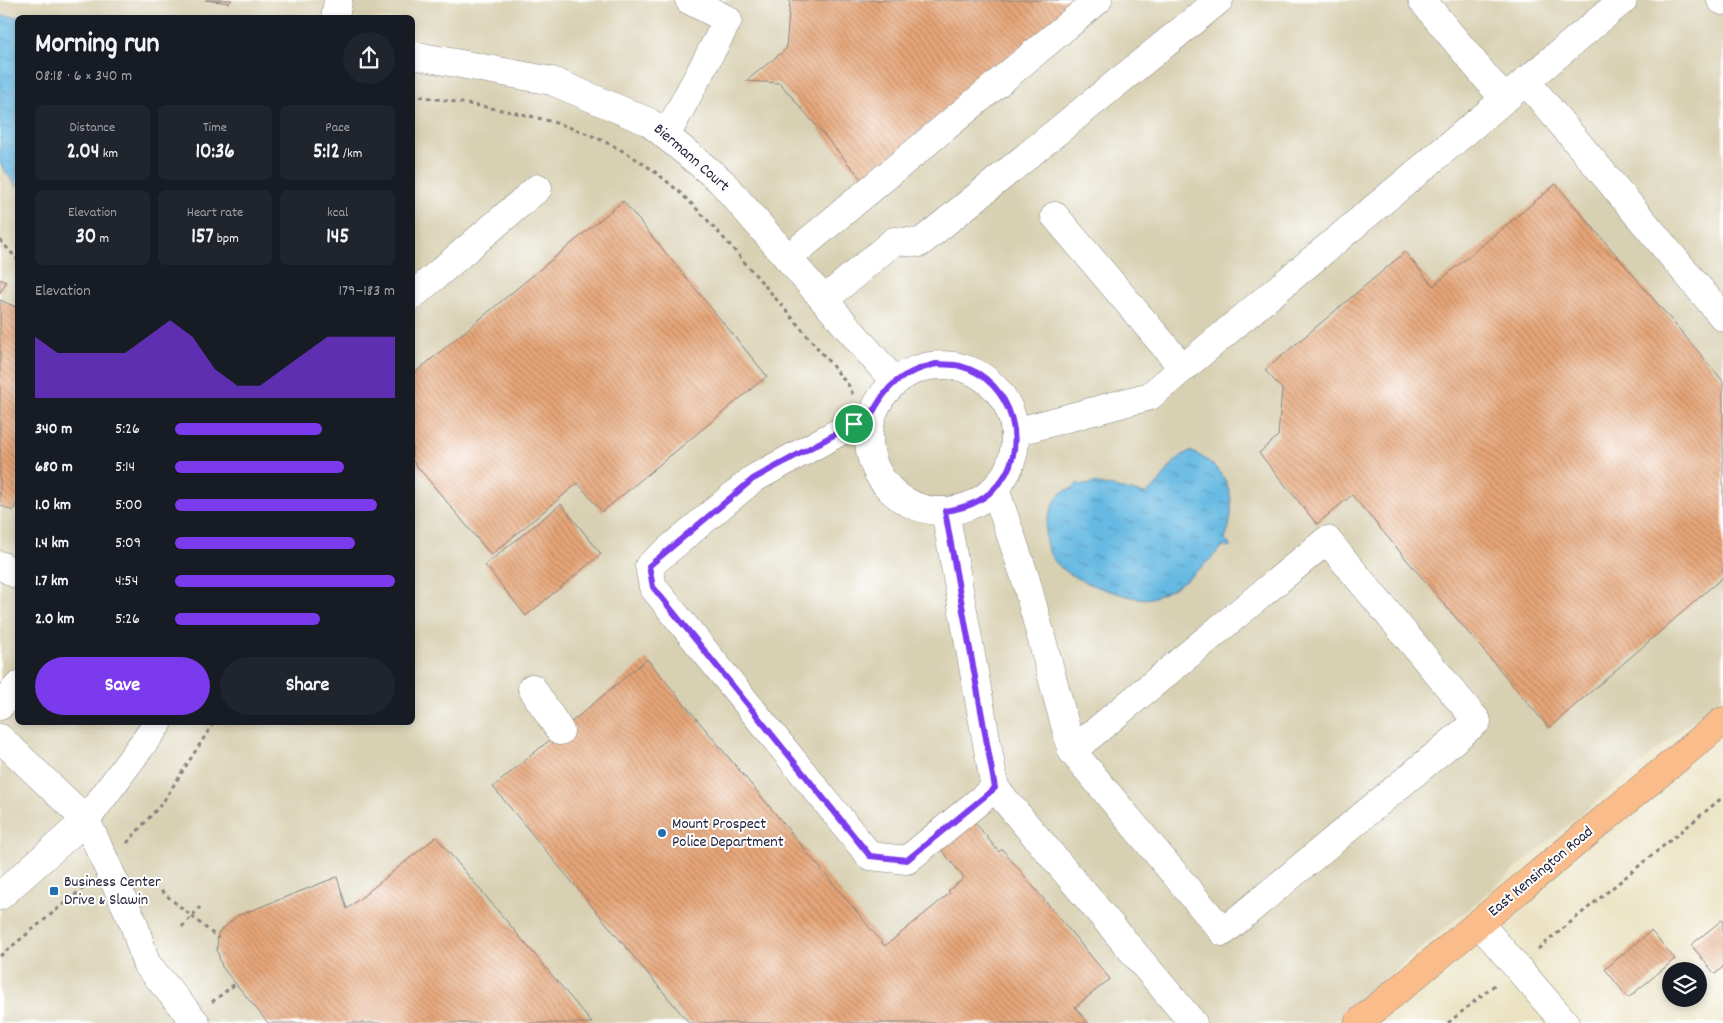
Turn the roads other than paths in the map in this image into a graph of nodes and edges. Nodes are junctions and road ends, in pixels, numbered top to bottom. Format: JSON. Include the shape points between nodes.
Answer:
{"nodes":[{"id":1,"x":338,"y":0,"type":"edge"},
{"id":2,"x":689,"y":0,"type":"edge"},
{"id":3,"x":1098,"y":0,"type":"edge"},
{"id":4,"x":1219,"y":0,"type":"edge"},
{"id":5,"x":1422,"y":0,"type":"edge"},
{"id":6,"x":1623,"y":0,"type":"edge"},
{"id":7,"x":336,"y":15,"type":"edge"},
{"id":8,"x":415,"y":56,"type":"edge"},
{"id":9,"x":1526,"y":81,"type":"junction"},
{"id":10,"x":1504,"y":99,"type":"junction"},
{"id":11,"x":666,"y":136,"type":"junction"},
{"id":12,"x":538,"y":188,"type":"dead end"},
{"id":13,"x":1055,"y":216,"type":"dead end"},
{"id":14,"x":788,"y":258,"type":"junction"},
{"id":15,"x":415,"y":293,"type":"edge"},
{"id":16,"x":824,"y":300,"type":"junction"},
{"id":17,"x":1723,"y":317,"type":"edge"},
{"id":18,"x":1183,"y":368,"type":"junction"},
{"id":19,"x":894,"y":381,"type":"junction"},
{"id":20,"x":862,"y":421,"type":"junction"},
{"id":21,"x":1015,"y":432,"type":"junction"},
{"id":22,"x":995,"y":488,"type":"junction"},
{"id":23,"x":945,"y":511,"type":"junction"},
{"id":24,"x":0,"y":565,"type":"edge"},
{"id":25,"x":15,"y":573,"type":"edge"},
{"id":26,"x":532,"y":688,"type":"dead end"},
{"id":27,"x":15,"y":689,"type":"edge"},
{"id":28,"x":0,"y":706,"type":"edge"},
{"id":29,"x":1723,"y":722,"type":"edge"},
{"id":30,"x":157,"y":725,"type":"edge"},
{"id":31,"x":560,"y":731,"type":"dead end"},
{"id":32,"x":0,"y":738,"type":"edge"},
{"id":33,"x":1072,"y":751,"type":"junction"},
{"id":34,"x":995,"y":788,"type":"junction"},
{"id":35,"x":86,"y":820,"type":"junction"},
{"id":36,"x":0,"y":896,"type":"edge"},
{"id":37,"x":1479,"y":923,"type":"junction"},
{"id":38,"x":1190,"y":1022,"type":"edge"},
{"id":39,"x":196,"y":1023,"type":"edge"},
{"id":40,"x":1358,"y":1023,"type":"edge"},
{"id":41,"x":1565,"y":1023,"type":"edge"}],
"edges":[{"from":1,"to":7,"type":"street"},
{"from":2,"to":11,"type":"street","via":[[728,20]]},
{"from":3,"to":14,"type":"street"},
{"from":4,"to":16,"type":"street","via":[[920,243],[894,241]]},
{"from":5,"to":10,"type":"street"},
{"from":6,"to":9,"type":"street"},
{"from":8,"to":11,"type":"street","name":"Biermann Court","via":[[552,81],[649,122]]},
{"from":9,"to":10,"type":"street"},
{"from":9,"to":17,"type":"street"},
{"from":10,"to":18,"type":"street"},
{"from":11,"to":14,"type":"street","name":"Biermann Court","via":[[721,180]]},
{"from":12,"to":15,"type":"street"},
{"from":13,"to":18,"type":"street"},
{"from":14,"to":16,"type":"street","name":"Biermann Court"},
{"from":16,"to":19,"type":"street","name":"Biermann Court"},
{"from":18,"to":21,"type":"street","via":[[1150,396]]},
{"from":19,"to":20,"type":"street"},
{"from":19,"to":21,"type":"street","via":[[914,369],[936,364],[959,366],[980,375],[998,390],[1010,410]]},
{"from":20,"to":23,"type":"street","via":[[873,464],[884,484],[901,499],[922,509]]},
{"from":20,"to":34,"type":"street","via":[[753,479],[649,566],[653,587],[870,856],[907,860]]},
{"from":21,"to":22,"type":"street","via":[[1014,453],[1007,472]]},
{"from":22,"to":23,"type":"street","via":[[964,508]]},
{"from":22,"to":33,"type":"street","via":[[1024,577]]},
{"from":23,"to":34,"type":"street"},
{"from":24,"to":25,"type":"street"},
{"from":26,"to":31,"type":"street"},
{"from":27,"to":28,"type":"street"},
{"from":29,"to":37,"type":"main road","name":"East Kensington Road"},
{"from":30,"to":35,"type":"street"},
{"from":32,"to":35,"type":"street"},
{"from":33,"to":33,"type":"street","via":[[1223,932],[1477,721],[1327,540]]},
{"from":34,"to":38,"type":"street"},
{"from":35,"to":36,"type":"street"},
{"from":35,"to":39,"type":"street","via":[[134,924],[146,963]]},
{"from":37,"to":40,"type":"main road","name":"East Kensington Road"},
{"from":37,"to":41,"type":"street"}]}
